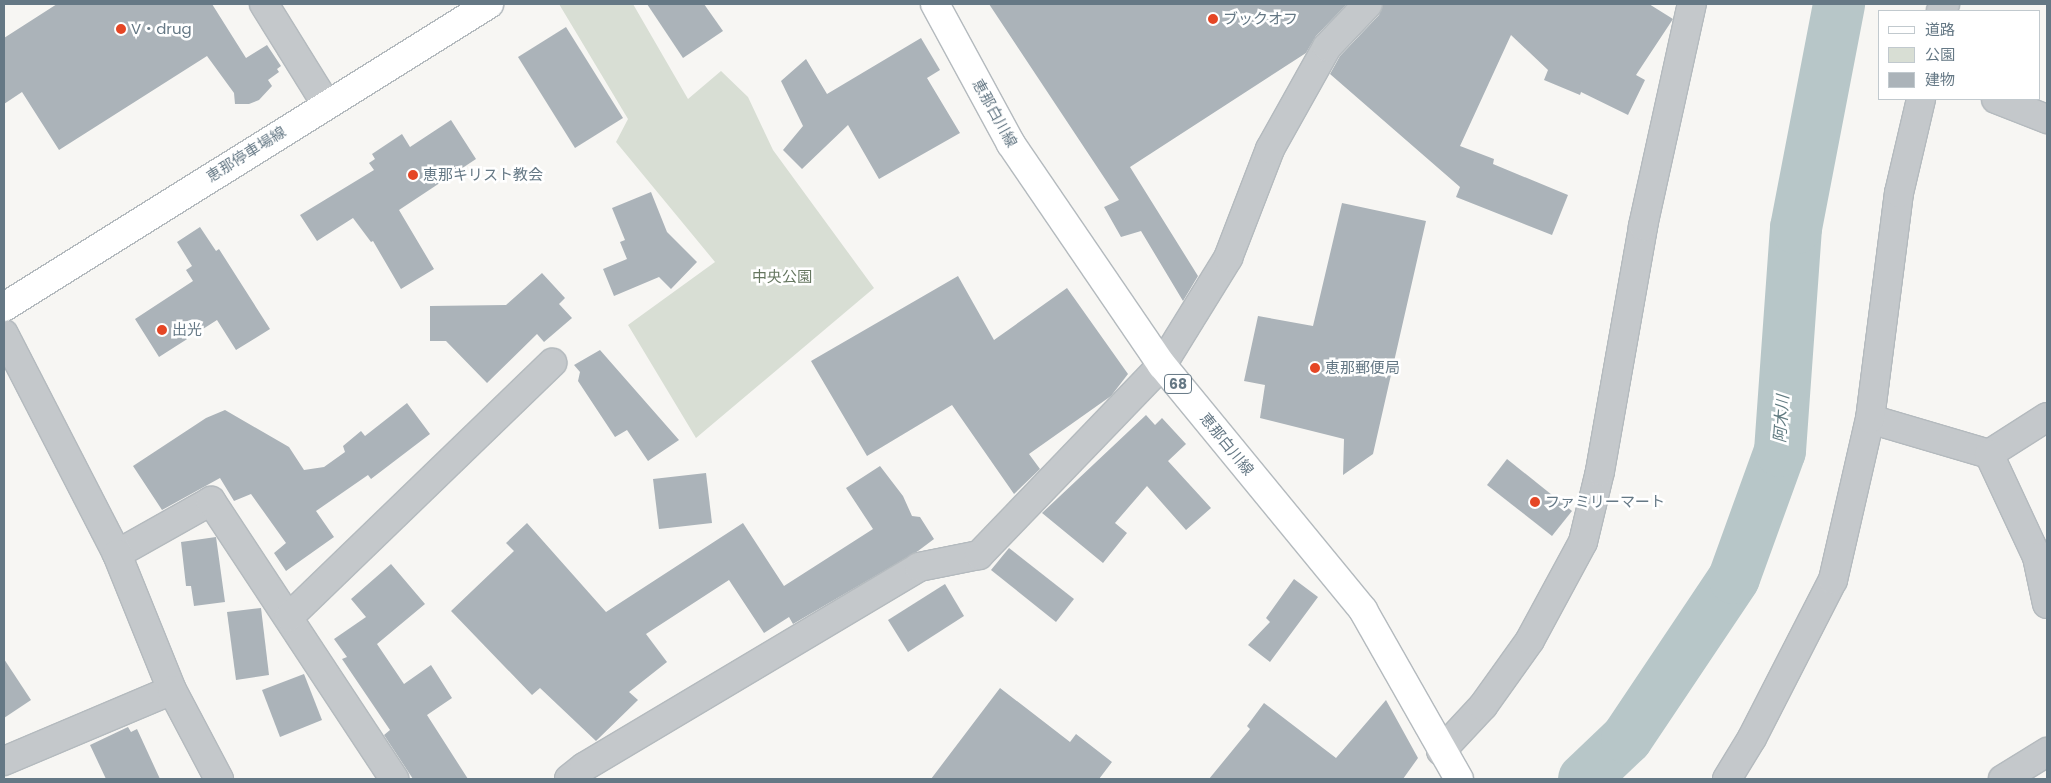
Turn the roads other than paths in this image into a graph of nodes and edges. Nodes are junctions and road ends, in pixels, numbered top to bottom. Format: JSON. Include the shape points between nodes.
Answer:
{"nodes":[{"id":1,"x":264,"y":4,"type":"edge"},
{"id":2,"x":489,"y":4,"type":"edge"},
{"id":3,"x":935,"y":4,"type":"edge"},
{"id":4,"x":1368,"y":4,"type":"edge"},
{"id":5,"x":1692,"y":4,"type":"edge"},
{"id":6,"x":1921,"y":100,"type":"edge"},
{"id":7,"x":1999,"y":100,"type":"edge"},
{"id":8,"x":326,"y":104,"type":"junction"},
{"id":9,"x":2047,"y":119,"type":"edge"},
{"id":10,"x":4,"y":307,"type":"edge"},
{"id":11,"x":4,"y":334,"type":"edge"},
{"id":12,"x":552,"y":363,"type":"dead end"},
{"id":13,"x":1162,"y":365,"type":"junction"},
{"id":14,"x":2047,"y":417,"type":"edge"},
{"id":15,"x":1870,"y":419,"type":"junction"},
{"id":16,"x":1989,"y":454,"type":"junction"},
{"id":17,"x":117,"y":554,"type":"junction"},
{"id":18,"x":2047,"y":604,"type":"edge"},
{"id":19,"x":289,"y":617,"type":"junction"},
{"id":20,"x":172,"y":690,"type":"junction"},
{"id":21,"x":1441,"y":751,"type":"junction"},
{"id":22,"x":2047,"y":752,"type":"edge"},
{"id":23,"x":4,"y":761,"type":"edge"},
{"id":24,"x":219,"y":779,"type":"edge"},
{"id":25,"x":394,"y":779,"type":"edge"},
{"id":26,"x":570,"y":779,"type":"edge"},
{"id":27,"x":1458,"y":779,"type":"edge"},
{"id":28,"x":1727,"y":779,"type":"edge"},
{"id":29,"x":2003,"y":779,"type":"edge"}],
"edges":[{"from":1,"to":8,"type":"street"},
{"from":2,"to":8,"type":"main road","name":"恵那停車場線"},
{"from":3,"to":13,"type":"main road","name":"恵那白川線","number":"68","via":[[1011,144]]},
{"from":4,"to":13,"type":"street","via":[[1327,47],[1270,149],[1228,258]]},
{"from":5,"to":21,"type":"street","via":[[1643,226],[1600,471],[1583,542],[1530,640],[1483,706]]},
{"from":6,"to":15,"type":"street","via":[[1899,193]]},
{"from":7,"to":9,"type":"street"},
{"from":8,"to":10,"type":"main road","name":"恵那停車場線"},
{"from":11,"to":17,"type":"street"},
{"from":12,"to":19,"type":"street"},
{"from":13,"to":21,"type":"main road","name":"恵那白川線","number":"68","via":[[1363,610]]},
{"from":13,"to":26,"type":"street","via":[[979,555],[919,567],[584,767]]},
{"from":14,"to":16,"type":"street"},
{"from":15,"to":16,"type":"street"},
{"from":15,"to":28,"type":"street","via":[[1833,580],[1752,738]]},
{"from":16,"to":18,"type":"street","via":[[2037,557]]},
{"from":17,"to":19,"type":"street","via":[[210,501]]},
{"from":17,"to":20,"type":"street"},
{"from":19,"to":25,"type":"street"},
{"from":20,"to":23,"type":"street"},
{"from":20,"to":24,"type":"street"},
{"from":21,"to":27,"type":"main road","name":"恵那白川線","number":"68"},
{"from":22,"to":29,"type":"street"}]}
